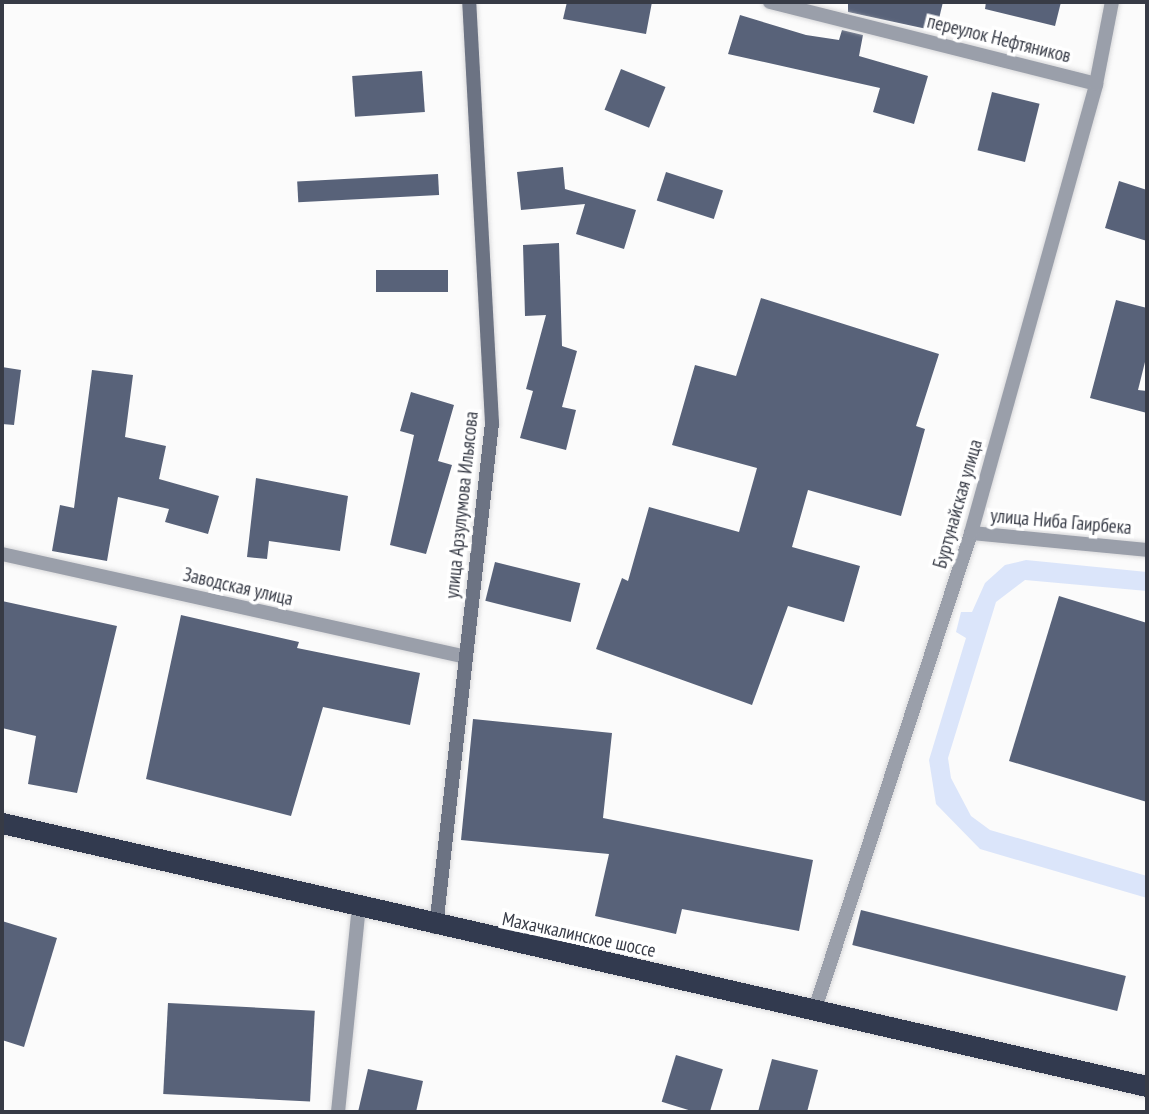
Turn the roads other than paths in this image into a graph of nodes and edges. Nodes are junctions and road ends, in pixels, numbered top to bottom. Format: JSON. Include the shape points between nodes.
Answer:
{"nodes":[{"id":1,"x":469,"y":2,"type":"edge"},
{"id":2,"x":770,"y":2,"type":"edge"},
{"id":3,"x":1112,"y":2,"type":"edge"},
{"id":4,"x":1096,"y":84,"type":"junction"},
{"id":5,"x":971,"y":533,"type":"junction"},
{"id":6,"x":1147,"y":550,"type":"edge"},
{"id":7,"x":2,"y":554,"type":"edge"},
{"id":8,"x":466,"y":657,"type":"junction"},
{"id":9,"x":2,"y":823,"type":"edge"},
{"id":10,"x":359,"y":907,"type":"junction"},
{"id":11,"x":436,"y":927,"type":"junction"},
{"id":12,"x":814,"y":1009,"type":"junction"},
{"id":13,"x":1147,"y":1086,"type":"edge"},
{"id":14,"x":338,"y":1112,"type":"edge"}],
"edges":[{"from":1,"to":8,"type":"street","name":"улица Арзулумова Ильясова","via":[[492,424]]},
{"from":2,"to":4,"type":"street","name":"переулок Нефтяников"},
{"from":3,"to":4,"type":"street","name":"Буртунайская улица"},
{"from":4,"to":5,"type":"street","name":"Буртунайская улица"},
{"from":5,"to":6,"type":"street","name":"улица Ниба Гаирбека"},
{"from":5,"to":12,"type":"street","name":"Буртунайская улица"},
{"from":7,"to":8,"type":"street","name":"Заводская улица"},
{"from":8,"to":11,"type":"street","name":"улица Арзулумова Ильясова"},
{"from":9,"to":10,"type":"highway","name":"Махачкалинское шоссе"},
{"from":10,"to":11,"type":"highway","name":"Махачкалинское шоссе"},
{"from":10,"to":14,"type":"street"},
{"from":11,"to":12,"type":"highway","name":"Махачкалинское шоссе"},
{"from":12,"to":13,"type":"highway","name":"Махачкалинское шоссе"}]}
